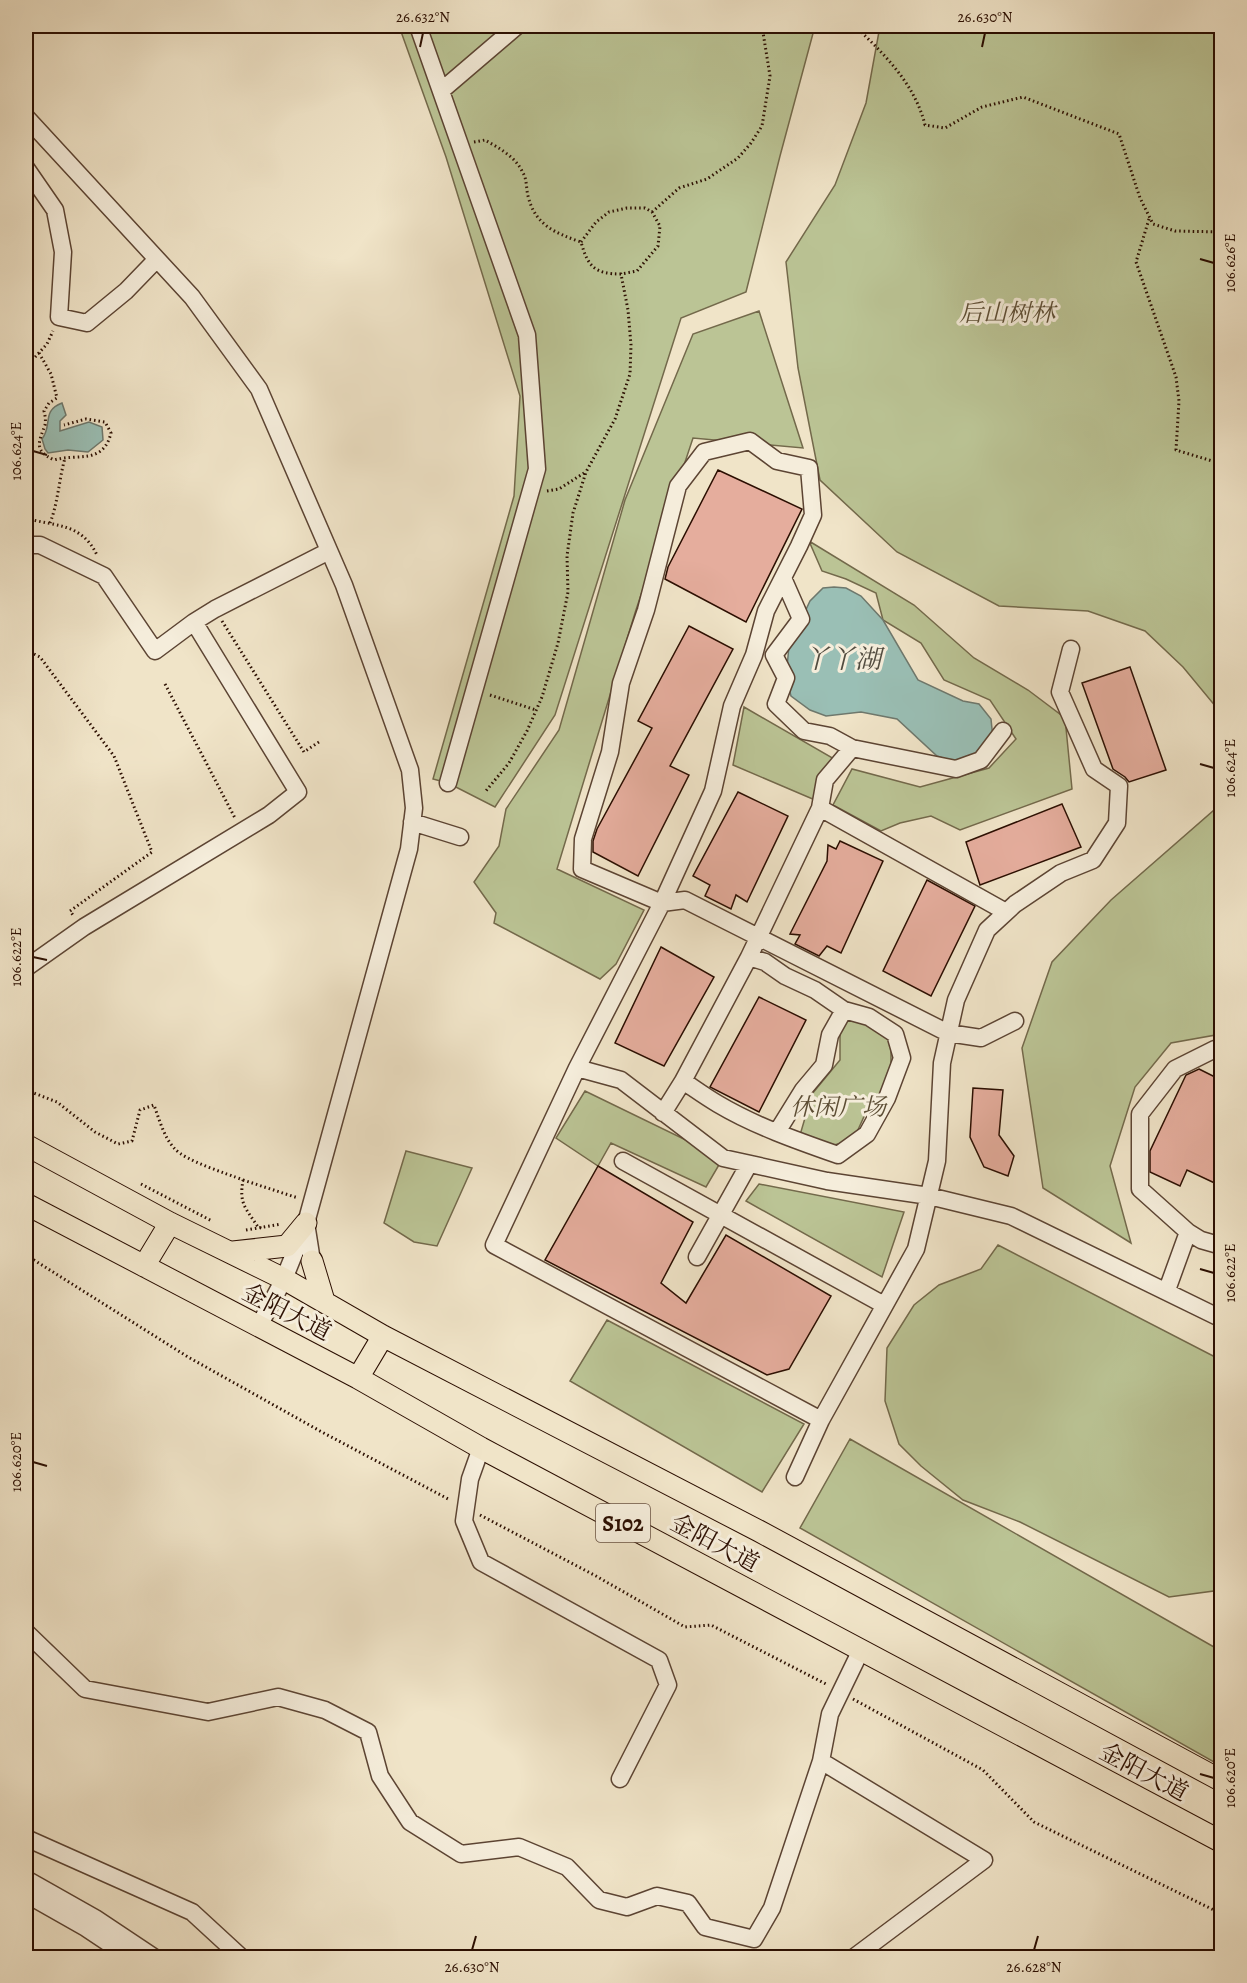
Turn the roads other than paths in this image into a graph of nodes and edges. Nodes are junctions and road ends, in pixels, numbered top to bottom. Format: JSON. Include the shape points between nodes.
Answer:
{"nodes":[{"id":1,"x":418,"y":26,"type":"edge"},
{"id":2,"x":517,"y":26,"type":"edge"},
{"id":3,"x":441,"y":91,"type":"junction"},
{"id":4,"x":26,"y":117,"type":"edge"},
{"id":5,"x":26,"y":168,"type":"edge"},
{"id":6,"x":156,"y":259,"type":"junction"},
{"id":7,"x":26,"y":545,"type":"edge"},
{"id":8,"x":329,"y":551,"type":"junction"},
{"id":9,"x":783,"y":578,"type":"junction"},
{"id":10,"x":194,"y":622,"type":"junction"},
{"id":11,"x":1071,"y":649,"type":"dead end"},
{"id":12,"x":1004,"y":731,"type":"dead end"},
{"id":13,"x":852,"y":748,"type":"junction"},
{"id":14,"x":448,"y":783,"type":"dead end"},
{"id":15,"x":820,"y":808,"type":"junction"},
{"id":16,"x":412,"y":822,"type":"junction"},
{"id":17,"x":460,"y":837,"type":"dead end"},
{"id":18,"x":662,"y":903,"type":"junction"},
{"id":19,"x":1006,"y":912,"type":"junction"},
{"id":20,"x":758,"y":938,"type":"junction"},
{"id":21,"x":749,"y":957,"type":"junction"},
{"id":22,"x":26,"y":968,"type":"edge"},
{"id":23,"x":844,"y":1010,"type":"junction"},
{"id":24,"x":1015,"y":1021,"type":"dead end"},
{"id":25,"x":948,"y":1033,"type":"junction"},
{"id":26,"x":1221,"y":1049,"type":"edge"},
{"id":27,"x":577,"y":1068,"type":"junction"},
{"id":28,"x":683,"y":1081,"type":"junction"},
{"id":29,"x":663,"y":1113,"type":"junction"},
{"id":30,"x":777,"y":1132,"type":"junction"},
{"id":31,"x":26,"y":1145,"type":"edge"},
{"id":32,"x":622,"y":1161,"type":"dead end"},
{"id":33,"x":750,"y":1164,"type":"junction"},
{"id":34,"x":929,"y":1196,"type":"junction"},
{"id":35,"x":26,"y":1204,"type":"edge"},
{"id":36,"x":306,"y":1222,"type":"junction"},
{"id":37,"x":170,"y":1223,"type":"junction"},
{"id":38,"x":1188,"y":1232,"type":"junction"},
{"id":39,"x":1221,"y":1246,"type":"edge"},
{"id":40,"x":233,"y":1252,"type":"junction"},
{"id":41,"x":697,"y":1257,"type":"dead end"},
{"id":42,"x":312,"y":1261,"type":"joint"},
{"id":43,"x":144,"y":1266,"type":"junction"},
{"id":44,"x":284,"y":1279,"type":"junction"},
{"id":45,"x":1167,"y":1290,"type":"junction"},
{"id":46,"x":324,"y":1301,"type":"junction"},
{"id":47,"x":884,"y":1305,"type":"junction"},
{"id":48,"x":1221,"y":1319,"type":"edge"},
{"id":49,"x":259,"y":1326,"type":"junction"},
{"id":50,"x":383,"y":1336,"type":"junction"},
{"id":51,"x":358,"y":1378,"type":"junction"},
{"id":52,"x":821,"y":1420,"type":"junction"},
{"id":53,"x":481,"y":1448,"type":"junction"},
{"id":54,"x":795,"y":1477,"type":"dead end"},
{"id":55,"x":26,"y":1632,"type":"edge"},
{"id":56,"x":861,"y":1650,"type":"junction"},
{"id":57,"x":821,"y":1761,"type":"junction"},
{"id":58,"x":620,"y":1779,"type":"dead end"},
{"id":59,"x":1221,"y":1781,"type":"edge"},
{"id":60,"x":26,"y":1838,"type":"edge"},
{"id":61,"x":1221,"y":1842,"type":"edge"},
{"id":62,"x":26,"y":1879,"type":"edge"},
{"id":63,"x":26,"y":1894,"type":"edge"},
{"id":64,"x":131,"y":1958,"type":"edge"},
{"id":65,"x":155,"y":1958,"type":"edge"},
{"id":66,"x":242,"y":1958,"type":"edge"},
{"id":67,"x":853,"y":1958,"type":"edge"}],
"edges":[{"from":1,"to":3,"type":"street"},
{"from":2,"to":3,"type":"street"},
{"from":3,"to":14,"type":"street","via":[[527,335],[537,469]]},
{"from":4,"to":6,"type":"street"},
{"from":5,"to":6,"type":"street","via":[[55,210],[63,252],[59,317],[87,323],[126,291]]},
{"from":6,"to":8,"type":"street","via":[[192,297],[259,388]]},
{"from":7,"to":10,"type":"street","via":[[40,544],[104,576],[155,651]]},
{"from":8,"to":10,"type":"street"},
{"from":8,"to":16,"type":"street","via":[[410,770]]},
{"from":9,"to":13,"type":"street","via":[[801,619],[774,655],[786,678],[777,704],[804,731],[830,736]]},
{"from":9,"to":18,"type":"street","via":[[766,611],[754,654],[732,706],[713,791]]},
{"from":9,"to":18,"type":"street","via":[[813,515],[809,468],[777,462],[750,441],[704,452],[678,486],[646,610],[621,683],[610,752],[583,839],[582,869]]},
{"from":10,"to":22,"type":"street","via":[[298,792],[270,815],[84,927]]},
{"from":11,"to":19,"type":"street","via":[[1060,692],[1094,769],[1119,786],[1117,824],[1093,860],[1061,873]]},
{"from":12,"to":13,"type":"street","via":[[981,760],[956,768]]},
{"from":13,"to":15,"type":"street","via":[[825,780]]},
{"from":15,"to":19,"type":"street"},
{"from":15,"to":20,"type":"street"},
{"from":16,"to":17,"type":"street"},
{"from":16,"to":36,"type":"street","via":[[409,849]]},
{"from":18,"to":20,"type":"street","via":[[685,900]]},
{"from":18,"to":27,"type":"street"},
{"from":19,"to":25,"type":"street","via":[[987,930],[956,1000]]},
{"from":20,"to":21,"type":"street"},
{"from":20,"to":25,"type":"street"},
{"from":21,"to":23,"type":"street","via":[[765,962]]},
{"from":21,"to":28,"type":"street"},
{"from":23,"to":30,"type":"street","via":[[830,1035],[824,1065]]},
{"from":23,"to":30,"type":"street","via":[[869,1017],[895,1034],[902,1058],[887,1098],[867,1134],[838,1155]]},
{"from":24,"to":25,"type":"street","via":[[981,1038]]},
{"from":25,"to":34,"type":"street","via":[[942,1063],[937,1161]]},
{"from":26,"to":38,"type":"street","via":[[1174,1069],[1140,1114],[1140,1190]]},
{"from":27,"to":29,"type":"street","via":[[621,1080]]},
{"from":27,"to":52,"type":"street","via":[[494,1245]]},
{"from":28,"to":29,"type":"street"},
{"from":28,"to":30,"type":"street","via":[[719,1105]]},
{"from":29,"to":33,"type":"street","via":[[723,1158]]},
{"from":31,"to":37,"type":"main road","name":"金阳大道","number":"S102"},
{"from":32,"to":47,"type":"street"},
{"from":33,"to":34,"type":"street","via":[[827,1181]]},
{"from":33,"to":41,"type":"street"},
{"from":34,"to":45,"type":"street","via":[[1011,1216]]},
{"from":34,"to":47,"type":"street","via":[[916,1249]]},
{"from":35,"to":43,"type":"main road","name":"金阳大道","number":"S102"},
{"from":36,"to":40,"type":"main road","via":[[287,1246]]},
{"from":36,"to":42,"type":"street"},
{"from":36,"to":44,"type":"street"},
{"from":37,"to":40,"type":"main road","name":"金阳大道","number":"S102"},
{"from":37,"to":43,"type":"main road"},
{"from":38,"to":39,"type":"street"},
{"from":38,"to":45,"type":"street"},
{"from":40,"to":44,"type":"main road","name":"金阳大道","number":"S102"},
{"from":42,"to":46,"type":"main road"},
{"from":43,"to":49,"type":"main road","name":"金阳大道","number":"S102"},
{"from":44,"to":46,"type":"main road","name":"金阳大道","number":"S102"},
{"from":44,"to":49,"type":"street"},
{"from":45,"to":48,"type":"street"},
{"from":46,"to":50,"type":"main road","name":"金阳大道","number":"S102"},
{"from":47,"to":52,"type":"street"},
{"from":49,"to":51,"type":"main road","name":"金阳大道","number":"S102"},
{"from":50,"to":51,"type":"main road"},
{"from":50,"to":59,"type":"main road","name":"金阳大道","number":"S102","via":[[759,1531]]},
{"from":51,"to":53,"type":"main road","name":"金阳大道","number":"S102"},
{"from":52,"to":54,"type":"street"},
{"from":53,"to":56,"type":"main road","name":"金阳大道","number":"S102"},
{"from":53,"to":58,"type":"street","via":[[470,1479],[464,1521],[481,1562],[659,1660],[668,1685]]},
{"from":55,"to":57,"type":"street","via":[[85,1689],[208,1712],[278,1697],[325,1710],[369,1732],[380,1776],[410,1822],[461,1854],[519,1847],[567,1867],[599,1900],[627,1907],[657,1896],[688,1903],[705,1927],[754,1939],[772,1908]]},
{"from":56,"to":57,"type":"street","via":[[830,1714]]},
{"from":56,"to":61,"type":"main road","name":"金阳大道","number":"S102"},
{"from":57,"to":67,"type":"street","via":[[984,1860]]},
{"from":60,"to":66,"type":"street","via":[[192,1912]]},
{"from":62,"to":65,"type":"street"},
{"from":63,"to":64,"type":"street"}]}
